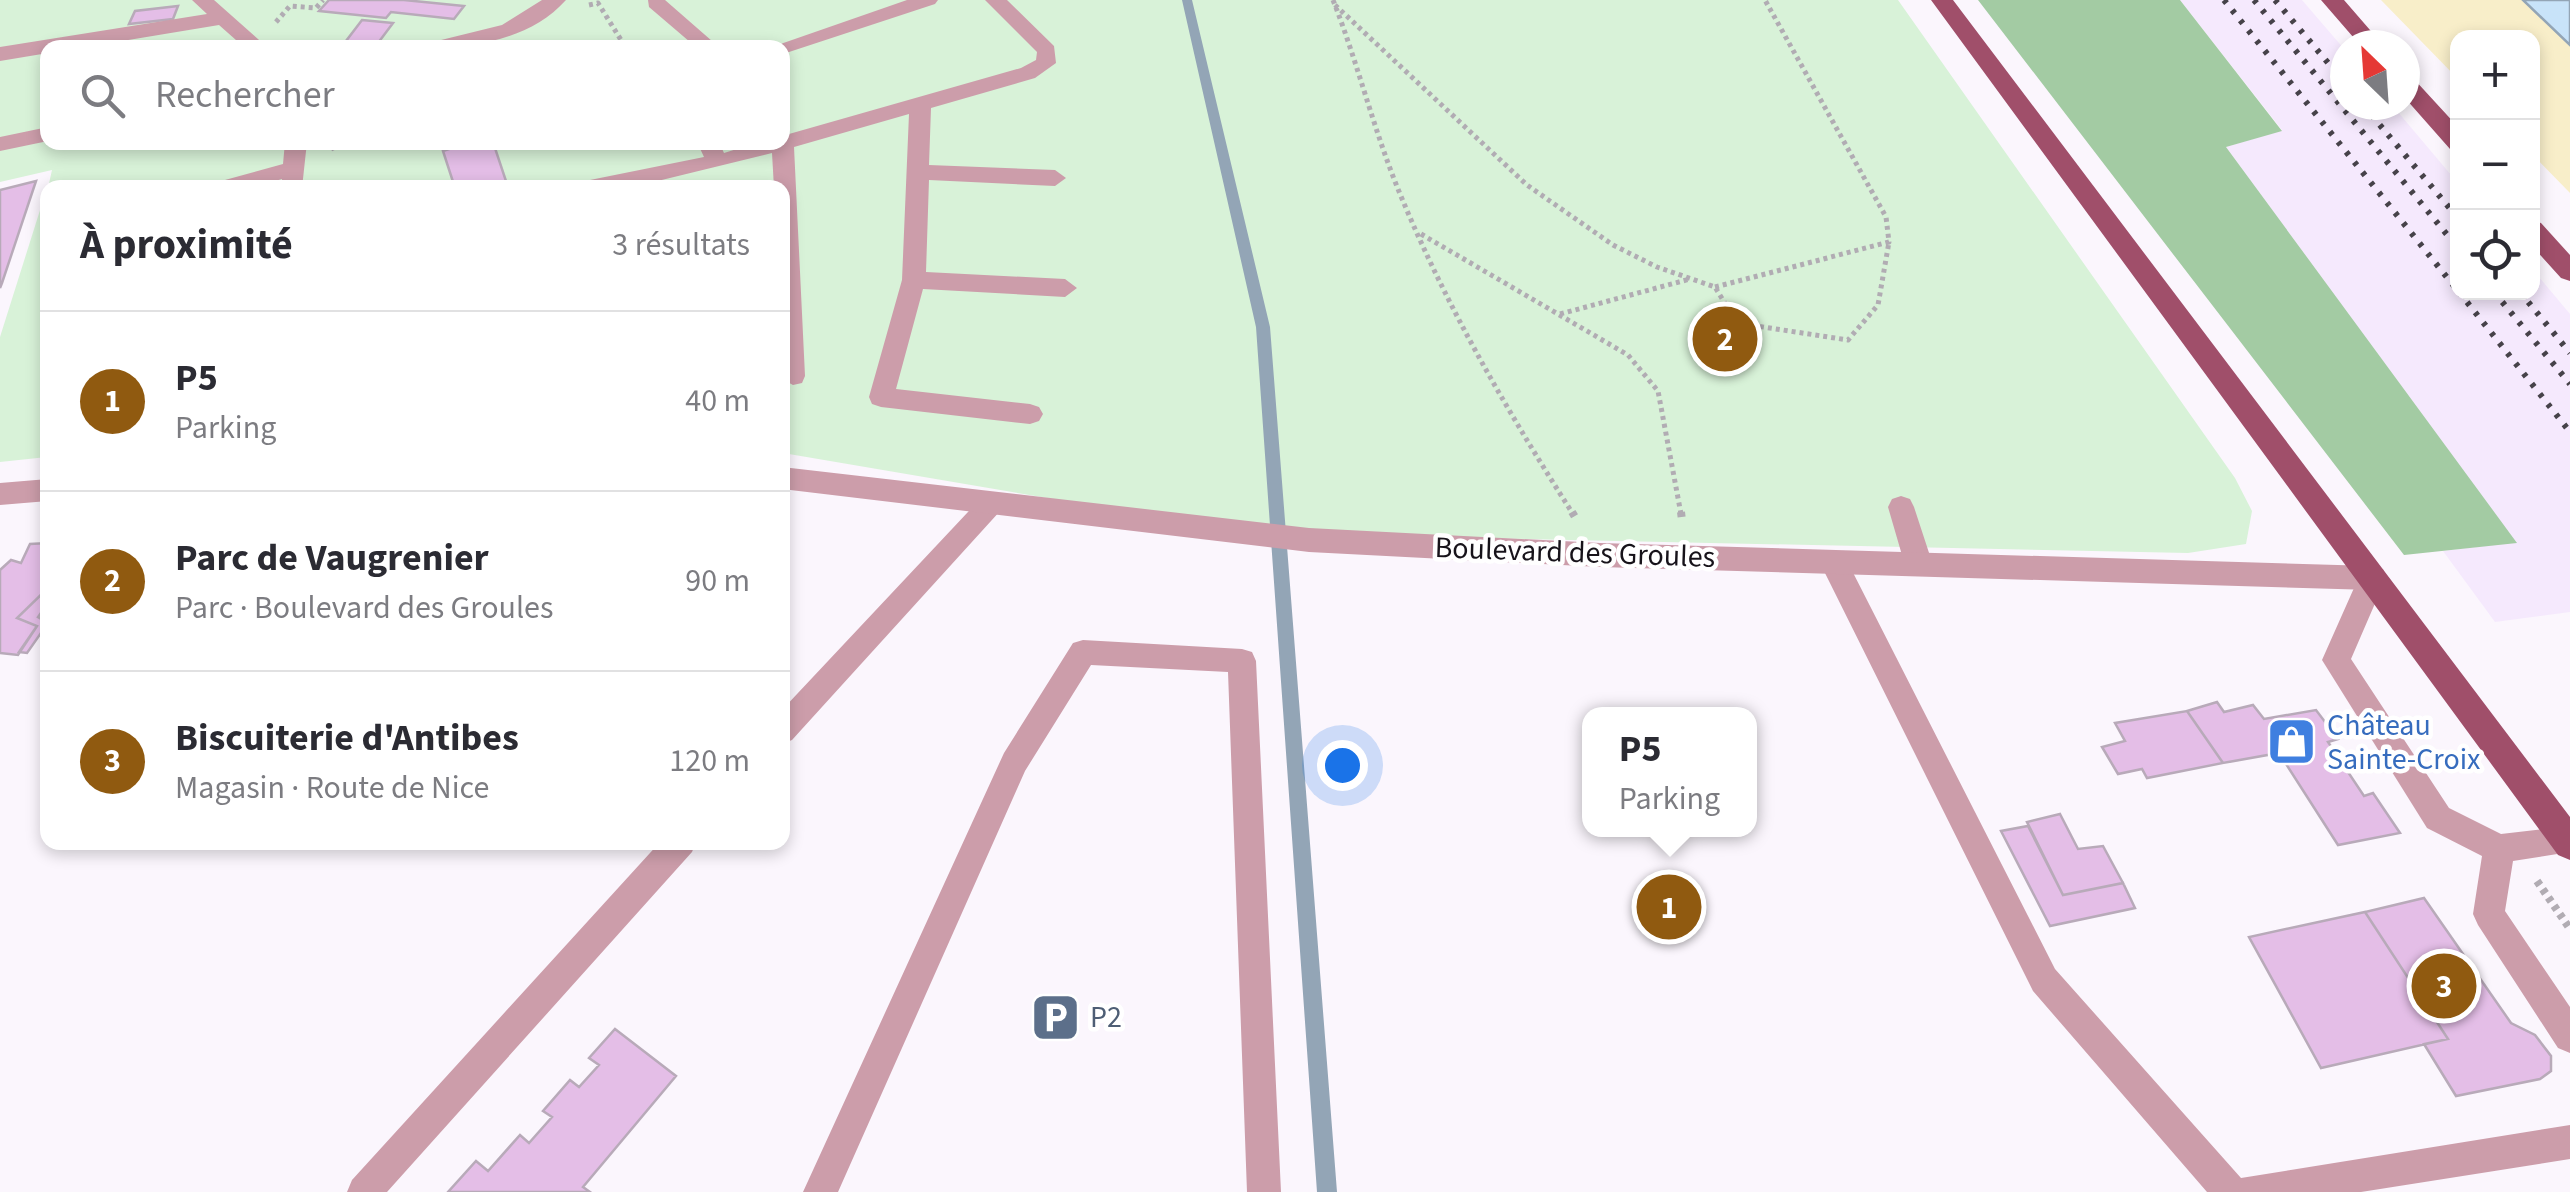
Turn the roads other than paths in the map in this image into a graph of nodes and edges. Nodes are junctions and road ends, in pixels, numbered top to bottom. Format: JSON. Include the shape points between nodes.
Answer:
{"nodes":[{"id":1,"x":202,"y":0,"type":"edge"},
{"id":2,"x":556,"y":0,"type":"edge"},
{"id":3,"x":928,"y":0,"type":"edge"},
{"id":4,"x":995,"y":0,"type":"edge"},
{"id":5,"x":1942,"y":0,"type":"edge"},
{"id":6,"x":2332,"y":0,"type":"edge"},
{"id":7,"x":656,"y":3,"type":"dead end"},
{"id":8,"x":578,"y":8,"type":"road end"},
{"id":9,"x":530,"y":16,"type":"junction"},
{"id":10,"x":223,"y":18,"type":"junction"},
{"id":11,"x":2359,"y":30,"type":"edge"},
{"id":12,"x":87,"y":40,"type":"edge"},
{"id":13,"x":249,"y":40,"type":"edge"},
{"id":14,"x":468,"y":40,"type":"edge"},
{"id":15,"x":700,"y":40,"type":"edge"},
{"id":16,"x":790,"y":44,"type":"edge"},
{"id":17,"x":40,"y":48,"type":"edge"},
{"id":18,"x":0,"y":54,"type":"edge"},
{"id":19,"x":2420,"y":100,"type":"edge"},
{"id":20,"x":920,"y":104,"type":"junction"},
{"id":21,"x":2450,"y":134,"type":"edge"},
{"id":22,"x":40,"y":136,"type":"edge"},
{"id":23,"x":790,"y":141,"type":"edge"},
{"id":24,"x":0,"y":144,"type":"edge"},
{"id":25,"x":295,"y":150,"type":"edge"},
{"id":26,"x":783,"y":150,"type":"edge"},
{"id":27,"x":712,"y":152,"type":"edge"},
{"id":28,"x":918,"y":172,"type":"junction"},
{"id":29,"x":293,"y":178,"type":"edge"},
{"id":30,"x":1055,"y":178,"type":"dead end"},
{"id":31,"x":643,"y":180,"type":"edge"},
{"id":32,"x":785,"y":180,"type":"edge"},
{"id":33,"x":2540,"y":238,"type":"edge"},
{"id":34,"x":2570,"y":272,"type":"edge"},
{"id":35,"x":914,"y":280,"type":"junction"},
{"id":36,"x":1065,"y":288,"type":"dead end"},
{"id":37,"x":790,"y":306,"type":"edge"},
{"id":38,"x":793,"y":376,"type":"dead end"},
{"id":39,"x":1030,"y":414,"type":"dead end"},
{"id":40,"x":790,"y":479,"type":"edge"},
{"id":41,"x":40,"y":491,"type":"edge"},
{"id":42,"x":0,"y":494,"type":"edge"},
{"id":43,"x":992,"y":503,"type":"junction"},
{"id":44,"x":1901,"y":506,"type":"dead end"},
{"id":45,"x":1833,"y":561,"type":"junction"},
{"id":46,"x":1918,"y":562,"type":"junction"},
{"id":47,"x":2372,"y":578,"type":"junction"},
{"id":48,"x":790,"y":723,"type":"edge"},
{"id":49,"x":2568,"y":842,"type":"edge"},
{"id":50,"x":2499,"y":849,"type":"junction"},
{"id":51,"x":674,"y":850,"type":"edge"},
{"id":52,"x":2570,"y":1036,"type":"edge"},
{"id":53,"x":2570,"y":1142,"type":"edge"},
{"id":54,"x":364,"y":1192,"type":"edge"},
{"id":55,"x":820,"y":1192,"type":"edge"},
{"id":56,"x":1264,"y":1192,"type":"edge"},
{"id":57,"x":2230,"y":1192,"type":"edge"},
{"id":58,"x":2249,"y":1192,"type":"edge"}],
"edges":[{"from":1,"to":10,"type":"lane"},
{"from":2,"to":9,"type":"lane"},
{"from":3,"to":16,"type":"lane"},
{"from":4,"to":20,"type":"lane","via":[[1047,51],[1046,63]]},
{"from":5,"to":47,"type":"main road"},
{"from":6,"to":11,"type":"main road"},
{"from":7,"to":15,"type":"lane"},
{"from":8,"to":9,"type":"lane"},
{"from":9,"to":14,"type":"lane","via":[[509,30]]},
{"from":10,"to":12,"type":"lane"},
{"from":10,"to":13,"type":"lane"},
{"from":17,"to":18,"type":"lane"},
{"from":19,"to":21,"type":"main road"},
{"from":20,"to":23,"type":"lane"},
{"from":20,"to":28,"type":"lane"},
{"from":22,"to":24,"type":"lane"},
{"from":25,"to":29,"type":"lane"},
{"from":26,"to":32,"type":"lane"},
{"from":27,"to":31,"type":"lane"},
{"from":28,"to":30,"type":"lane"},
{"from":28,"to":35,"type":"lane"},
{"from":33,"to":34,"type":"main road"},
{"from":35,"to":36,"type":"lane"},
{"from":35,"to":39,"type":"lane","via":[[881,397]]},
{"from":37,"to":38,"type":"lane"},
{"from":40,"to":43,"type":"street","name":"Boulevard des Groules"},
{"from":41,"to":42,"type":"street"},
{"from":43,"to":45,"type":"street","name":"Boulevard des Groules","via":[[1309,540]]},
{"from":43,"to":48,"type":"lane"},
{"from":44,"to":46,"type":"lane"},
{"from":45,"to":46,"type":"street","name":"Boulevard des Groules"},
{"from":45,"to":57,"type":"lane","via":[[2044,980]]},
{"from":46,"to":47,"type":"street","name":"Boulevard des Groules"},
{"from":47,"to":49,"type":"main road"},
{"from":47,"to":50,"type":"lane","via":[[2336,660],[2438,818]]},
{"from":49,"to":50,"type":"lane"},
{"from":50,"to":52,"type":"lane","via":[[2489,914]]},
{"from":51,"to":54,"type":"lane"},
{"from":53,"to":58,"type":"lane"},
{"from":55,"to":56,"type":"lane","via":[[1014,762],[1083,652],[1242,661]]}]}
